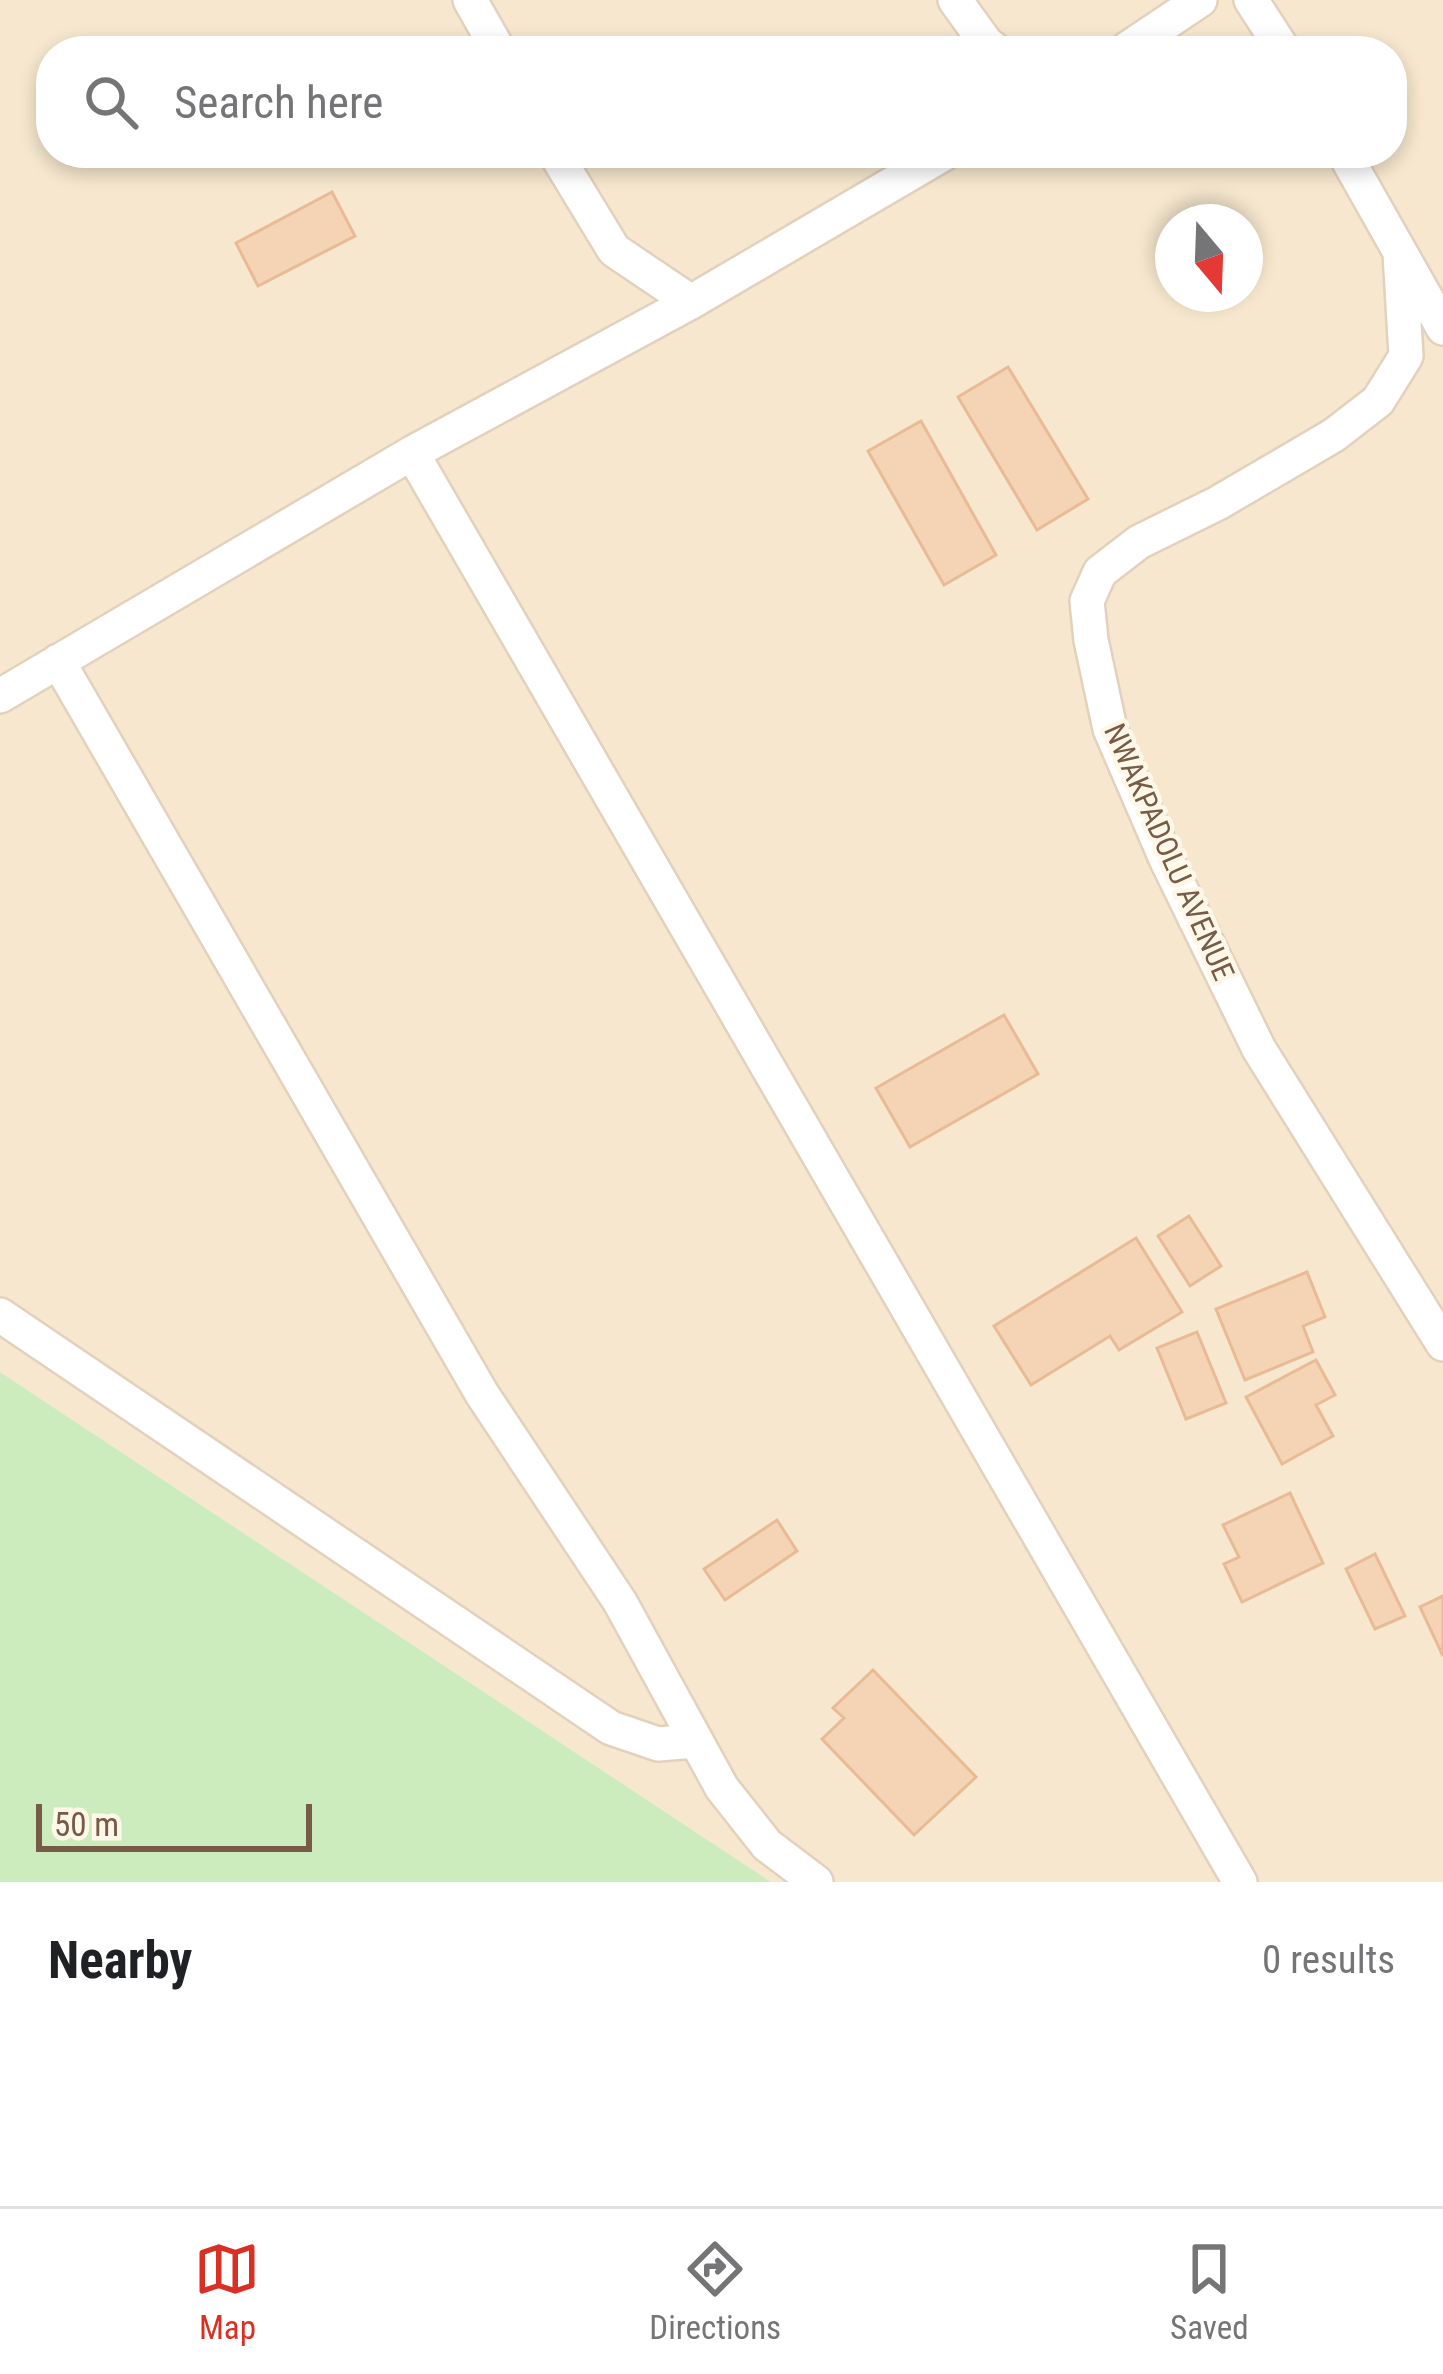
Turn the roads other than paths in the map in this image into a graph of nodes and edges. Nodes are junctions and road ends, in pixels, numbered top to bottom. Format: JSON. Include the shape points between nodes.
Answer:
{"nodes":[{"id":1,"x":470,"y":0,"type":"edge"},
{"id":2,"x":955,"y":0,"type":"edge"},
{"id":3,"x":1200,"y":0,"type":"edge"},
{"id":4,"x":1251,"y":0,"type":"edge"},
{"id":5,"x":490,"y":36,"type":"edge"},
{"id":6,"x":981,"y":36,"type":"edge"},
{"id":7,"x":1146,"y":36,"type":"edge"},
{"id":8,"x":1274,"y":36,"type":"edge"},
{"id":9,"x":564,"y":168,"type":"edge"},
{"id":10,"x":919,"y":168,"type":"edge"},
{"id":11,"x":1352,"y":168,"type":"edge"},
{"id":12,"x":1400,"y":254,"type":"junction"},
{"id":13,"x":691,"y":302,"type":"junction"},
{"id":14,"x":1443,"y":328,"type":"edge"},
{"id":15,"x":412,"y":453,"type":"junction"},
{"id":16,"x":58,"y":661,"type":"junction"},
{"id":17,"x":0,"y":696,"type":"edge"},
{"id":18,"x":0,"y":1315,"type":"edge"},
{"id":19,"x":1443,"y":1344,"type":"edge"},
{"id":20,"x":696,"y":1741,"type":"junction"},
{"id":21,"x":816,"y":1882,"type":"edge"},
{"id":22,"x":1240,"y":1882,"type":"edge"}],
"edges":[{"from":1,"to":5,"type":"street"},
{"from":2,"to":6,"type":"street"},
{"from":3,"to":7,"type":"street"},
{"from":4,"to":8,"type":"street"},
{"from":9,"to":13,"type":"street","via":[[614,250]]},
{"from":10,"to":13,"type":"street"},
{"from":11,"to":12,"type":"street"},
{"from":12,"to":14,"type":"street"},
{"from":12,"to":19,"type":"street","name":"NWAKPADOLU AVENUE","via":[[1406,356],[1378,401],[1334,435],[1139,542],[1100,572],[1087,601],[1110,729],[1167,861],[1259,1049]]},
{"from":13,"to":15,"type":"street"},
{"from":15,"to":16,"type":"street"},
{"from":15,"to":22,"type":"street"},
{"from":16,"to":17,"type":"street"},
{"from":16,"to":20,"type":"street","via":[[482,1394],[620,1602]]},
{"from":18,"to":20,"type":"street","via":[[611,1728],[658,1744]]},
{"from":20,"to":21,"type":"street","via":[[767,1845]]}]}
